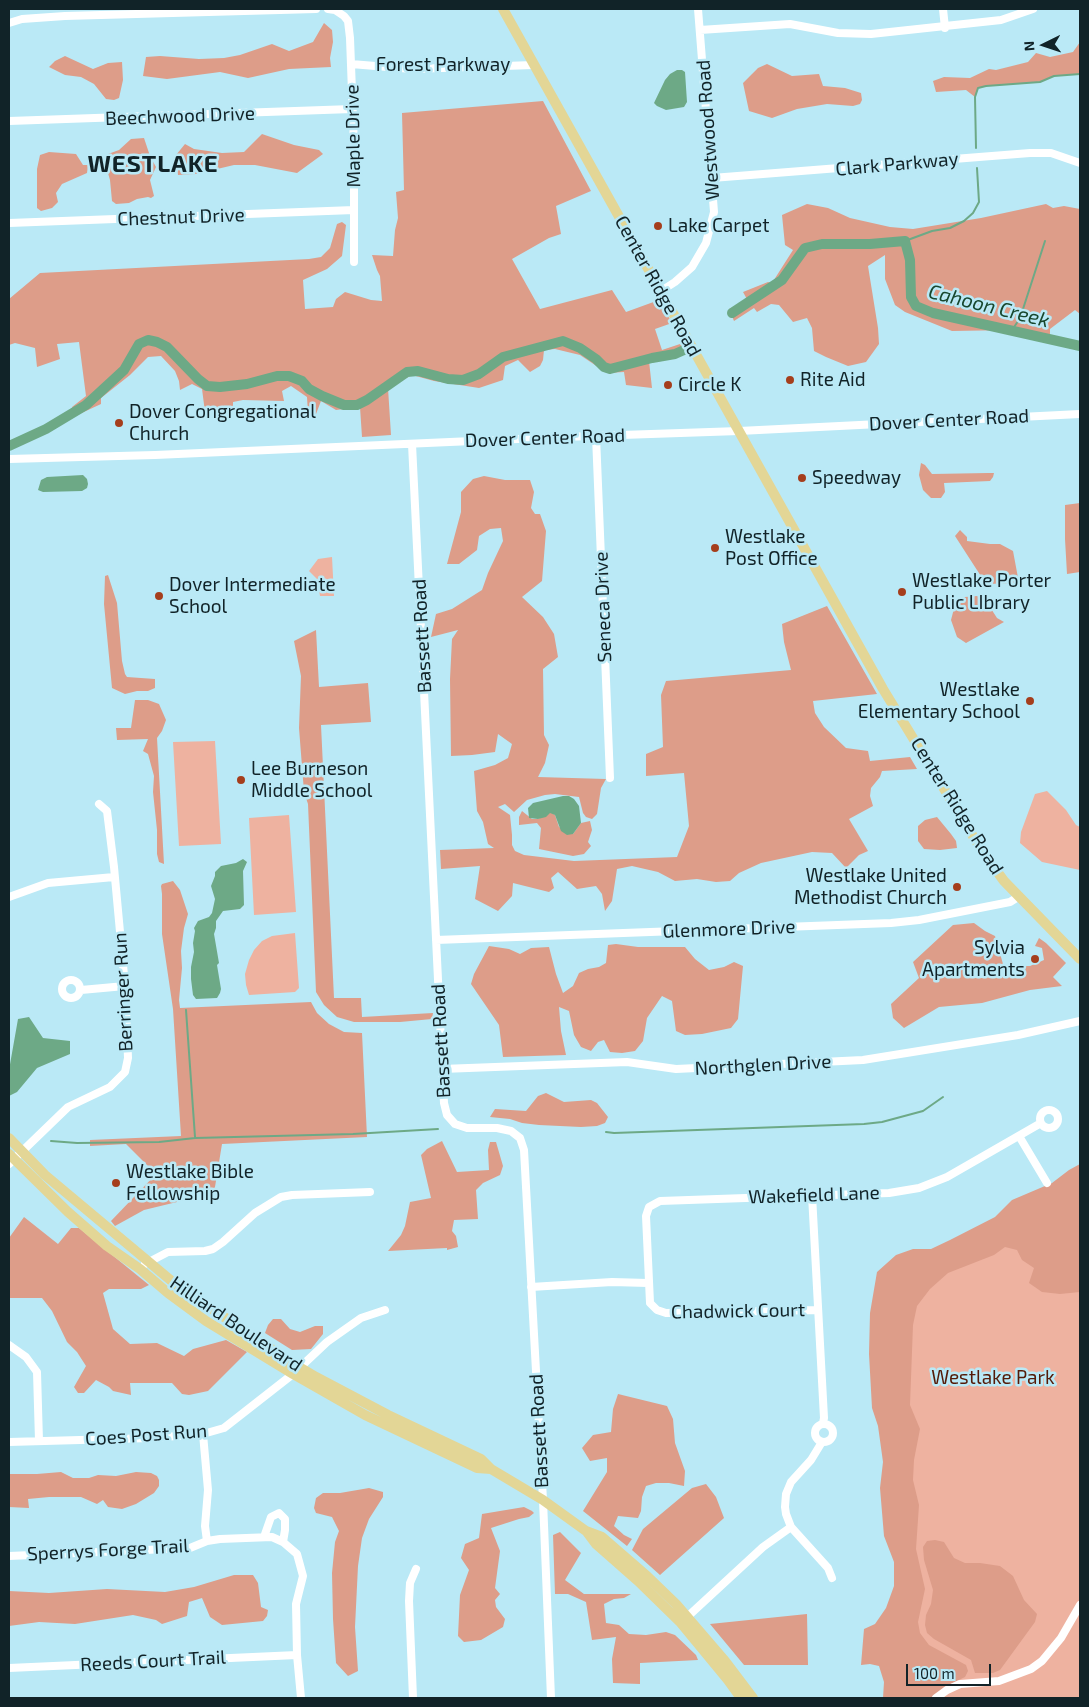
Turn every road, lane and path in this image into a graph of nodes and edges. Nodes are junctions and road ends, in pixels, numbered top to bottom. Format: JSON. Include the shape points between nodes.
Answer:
{"nodes":[{"id":1,"x":316,"y":9,"type":"edge"},
{"id":2,"x":328,"y":9,"type":"edge"},
{"id":3,"x":503,"y":9,"type":"edge"},
{"id":4,"x":698,"y":9,"type":"edge"},
{"id":5,"x":943,"y":9,"type":"edge"},
{"id":6,"x":1033,"y":9,"type":"edge"},
{"id":7,"x":64,"y":13,"type":"edge"},
{"id":8,"x":9,"y":23,"type":"edge"},
{"id":9,"x":944,"y":28,"type":"junction"},
{"id":10,"x":700,"y":30,"type":"junction"},
{"id":11,"x":352,"y":64,"type":"junction"},
{"id":12,"x":534,"y":65,"type":"junction"},
{"id":13,"x":352,"y":109,"type":"junction"},
{"id":14,"x":9,"y":121,"type":"edge"},
{"id":15,"x":1078,"y":159,"type":"edge"},
{"id":16,"x":712,"y":178,"type":"junction"},
{"id":17,"x":354,"y":210,"type":"junction"},
{"id":18,"x":9,"y":224,"type":"edge"},
{"id":19,"x":354,"y":262,"type":"dead end"},
{"id":20,"x":661,"y":290,"type":"junction"},
{"id":21,"x":1080,"y":414,"type":"edge"},
{"id":22,"x":739,"y":431,"type":"junction"},
{"id":23,"x":596,"y":436,"type":"junction"},
{"id":24,"x":412,"y":444,"type":"junction"},
{"id":25,"x":9,"y":459,"type":"edge"},
{"id":26,"x":610,"y":778,"type":"dead end"},
{"id":27,"x":99,"y":804,"type":"dead end"},
{"id":28,"x":114,"y":877,"type":"junction"},
{"id":29,"x":1018,"y":896,"type":"junction"},
{"id":30,"x":9,"y":897,"type":"edge"},
{"id":31,"x":436,"y":940,"type":"junction"},
{"id":32,"x":1080,"y":959,"type":"edge"},
{"id":33,"x":125,"y":986,"type":"junction"},
{"id":34,"x":81,"y":990,"type":"dead end"},
{"id":35,"x":1080,"y":1020,"type":"edge"},
{"id":36,"x":442,"y":1069,"type":"junction"},
{"id":37,"x":1041,"y":1123,"type":"dead end"},
{"id":38,"x":1019,"y":1136,"type":"junction"},
{"id":39,"x":9,"y":1138,"type":"edge"},
{"id":40,"x":22,"y":1152,"type":"junction"},
{"id":41,"x":10,"y":1159,"type":"edge"},
{"id":42,"x":1047,"y":1183,"type":"dead end"},
{"id":43,"x":370,"y":1192,"type":"dead end"},
{"id":44,"x":812,"y":1195,"type":"junction"},
{"id":45,"x":144,"y":1266,"type":"junction"},
{"id":46,"x":648,"y":1283,"type":"junction"},
{"id":47,"x":531,"y":1287,"type":"junction"},
{"id":48,"x":385,"y":1310,"type":"dead end"},
{"id":49,"x":817,"y":1310,"type":"junction"},
{"id":50,"x":9,"y":1345,"type":"edge"},
{"id":51,"x":296,"y":1371,"type":"junction"},
{"id":52,"x":823,"y":1424,"type":"junction"},
{"id":53,"x":204,"y":1434,"type":"junction"},
{"id":54,"x":39,"y":1441,"type":"junction"},
{"id":55,"x":9,"y":1442,"type":"edge"},
{"id":56,"x":822,"y":1442,"type":"junction"},
{"id":57,"x":543,"y":1500,"type":"junction"},
{"id":58,"x":791,"y":1527,"type":"junction"},
{"id":59,"x":264,"y":1537,"type":"junction"},
{"id":60,"x":207,"y":1541,"type":"junction"},
{"id":61,"x":282,"y":1542,"type":"junction"},
{"id":62,"x":9,"y":1556,"type":"edge"},
{"id":63,"x":416,"y":1569,"type":"dead end"},
{"id":64,"x":832,"y":1578,"type":"dead end"},
{"id":65,"x":1080,"y":1605,"type":"edge"},
{"id":66,"x":684,"y":1620,"type":"junction"},
{"id":67,"x":297,"y":1655,"type":"junction"},
{"id":68,"x":9,"y":1668,"type":"edge"},
{"id":69,"x":301,"y":1698,"type":"edge"},
{"id":70,"x":413,"y":1698,"type":"edge"},
{"id":71,"x":551,"y":1698,"type":"edge"},
{"id":72,"x":741,"y":1698,"type":"edge"},
{"id":73,"x":753,"y":1698,"type":"edge"},
{"id":74,"x":936,"y":1698,"type":"edge"}],
"edges":[{"from":1,"to":7,"type":"street"},
{"from":2,"to":11,"type":"street","name":"Maple Drive","via":[[340,12],[348,21]]},
{"from":3,"to":12,"type":"main road","name":"Center Ridge Road"},
{"from":4,"to":10,"type":"street","name":"Westwood Road"},
{"from":5,"to":9,"type":"street"},
{"from":6,"to":9,"type":"street","via":[[1001,20]]},
{"from":7,"to":8,"type":"street"},
{"from":9,"to":10,"type":"street","via":[[871,34],[838,33],[790,24]]},
{"from":10,"to":16,"type":"street","name":"Westwood Road"},
{"from":11,"to":12,"type":"street","name":"Forest Parkway","via":[[412,69]]},
{"from":11,"to":13,"type":"street","name":"Maple Drive"},
{"from":12,"to":20,"type":"main road","name":"Center Ridge Road"},
{"from":13,"to":14,"type":"street","name":"Beechwood Drive"},
{"from":13,"to":17,"type":"street","name":"Maple Drive"},
{"from":15,"to":16,"type":"street","name":"Clark Parkway","via":[[1051,153],[1030,153]]},
{"from":16,"to":20,"type":"street","name":"Westwood Road","via":[[714,212],[706,243],[692,267]]},
{"from":17,"to":18,"type":"street","name":"Chestnut Drive"},
{"from":17,"to":19,"type":"street","name":"Maple Drive"},
{"from":20,"to":22,"type":"main road","name":"Center Ridge Road"},
{"from":21,"to":22,"type":"street","name":"Dover Center Road"},
{"from":22,"to":23,"type":"street","name":"Dover Center Road"},
{"from":22,"to":29,"type":"main road","name":"Center Ridge Road","via":[[883,689],[987,857]]},
{"from":23,"to":24,"type":"street","name":"Dover Center Road"},
{"from":23,"to":26,"type":"street","name":"Seneca Drive"},
{"from":24,"to":25,"type":"street","name":"Dover Center Road"},
{"from":24,"to":31,"type":"street","name":"Bassett Road"},
{"from":27,"to":28,"type":"street","name":"Berringer Run","via":[[107,811]]},
{"from":28,"to":30,"type":"street","via":[[48,883]]},
{"from":28,"to":33,"type":"street","name":"Berringer Run"},
{"from":29,"to":31,"type":"street","name":"Glenmore Drive","via":[[1010,902],[891,923]]},
{"from":29,"to":32,"type":"main road","name":"Center Ridge Road"},
{"from":31,"to":36,"type":"street","name":"Bassett Road"},
{"from":33,"to":34,"type":"street"},
{"from":33,"to":40,"type":"street","name":"Berringer Run","via":[[128,1058],[125,1072],[110,1087],[68,1107]]},
{"from":35,"to":36,"type":"street","name":"Northglen Drive","via":[[1018,1035],[863,1060],[676,1069],[627,1062]]},
{"from":36,"to":47,"type":"street","name":"Bassett Road","via":[[444,1106],[453,1123],[467,1128],[508,1130],[516,1134],[523,1144]]},
{"from":37,"to":38,"type":"street","name":"Wakefield Lane"},
{"from":38,"to":42,"type":"street"},
{"from":38,"to":44,"type":"street","name":"Wakefield Lane","via":[[947,1177],[919,1188],[889,1193]]},
{"from":39,"to":40,"type":"main road","name":"Hilliard Boulevard"},
{"from":40,"to":41,"type":"street","name":"Berringer Run"},
{"from":40,"to":45,"type":"main road","name":"Hilliard Boulevard"},
{"from":41,"to":45,"type":"main road","name":"Hilliard Boulevard","via":[[94,1235]]},
{"from":43,"to":45,"type":"street","via":[[282,1197],[255,1213],[223,1242],[205,1252],[168,1252]]},
{"from":44,"to":46,"type":"street","name":"Wakefield Lane","via":[[660,1201],[650,1207],[646,1216]]},
{"from":44,"to":49,"type":"street"},
{"from":45,"to":51,"type":"main road","name":"Hilliard Boulevard","via":[[174,1283]]},
{"from":46,"to":47,"type":"street"},
{"from":46,"to":49,"type":"street","name":"Chadwick Court","via":[[650,1303],[666,1313]]},
{"from":47,"to":57,"type":"street","name":"Bassett Road"},
{"from":48,"to":51,"type":"street","name":"Coes Post Run","via":[[361,1318],[327,1342]]},
{"from":49,"to":52,"type":"street"},
{"from":50,"to":54,"type":"street","via":[[26,1357],[37,1372]]},
{"from":51,"to":53,"type":"street","name":"Coes Post Run","via":[[224,1428]]},
{"from":51,"to":57,"type":"main road","name":"Hilliard Boulevard","via":[[481,1459],[490,1469]]},
{"from":52,"to":56,"type":"street","via":[[818,1425],[815,1431],[816,1438]]},
{"from":52,"to":56,"type":"street","via":[[830,1426],[833,1433],[832,1438]]},
{"from":53,"to":54,"type":"street","name":"Coes Post Run"},
{"from":53,"to":60,"type":"street"},
{"from":54,"to":55,"type":"street","name":"Coes Post Run"},
{"from":56,"to":58,"type":"street","via":[[791,1482],[786,1494],[786,1514]]},
{"from":57,"to":66,"type":"main road","name":"Hilliard Boulevard","via":[[586,1532]]},
{"from":57,"to":71,"type":"street","name":"Bassett Road"},
{"from":58,"to":64,"type":"street","via":[[828,1568]]},
{"from":58,"to":66,"type":"street","via":[[762,1548]]},
{"from":59,"to":60,"type":"street","name":"Sperrys Forge Trail"},
{"from":59,"to":61,"type":"street","name":"Sperrys Forge Trail"},
{"from":59,"to":61,"type":"street","via":[[272,1517],[279,1513],[285,1519]]},
{"from":60,"to":62,"type":"street","name":"Sperrys Forge Trail","via":[[190,1548]]},
{"from":61,"to":67,"type":"street","via":[[296,1554],[303,1576],[296,1604]]},
{"from":63,"to":70,"type":"street","via":[[410,1583],[409,1601]]},
{"from":65,"to":74,"type":"street","via":[[1061,1638],[1031,1669],[999,1681],[960,1684]]},
{"from":66,"to":72,"type":"main road","name":"Hilliard Boulevard"},
{"from":66,"to":73,"type":"main road","name":"Hilliard Boulevard","via":[[725,1662]]},
{"from":67,"to":68,"type":"street","name":"Reeds Court Trail"},
{"from":67,"to":69,"type":"street"}]}
